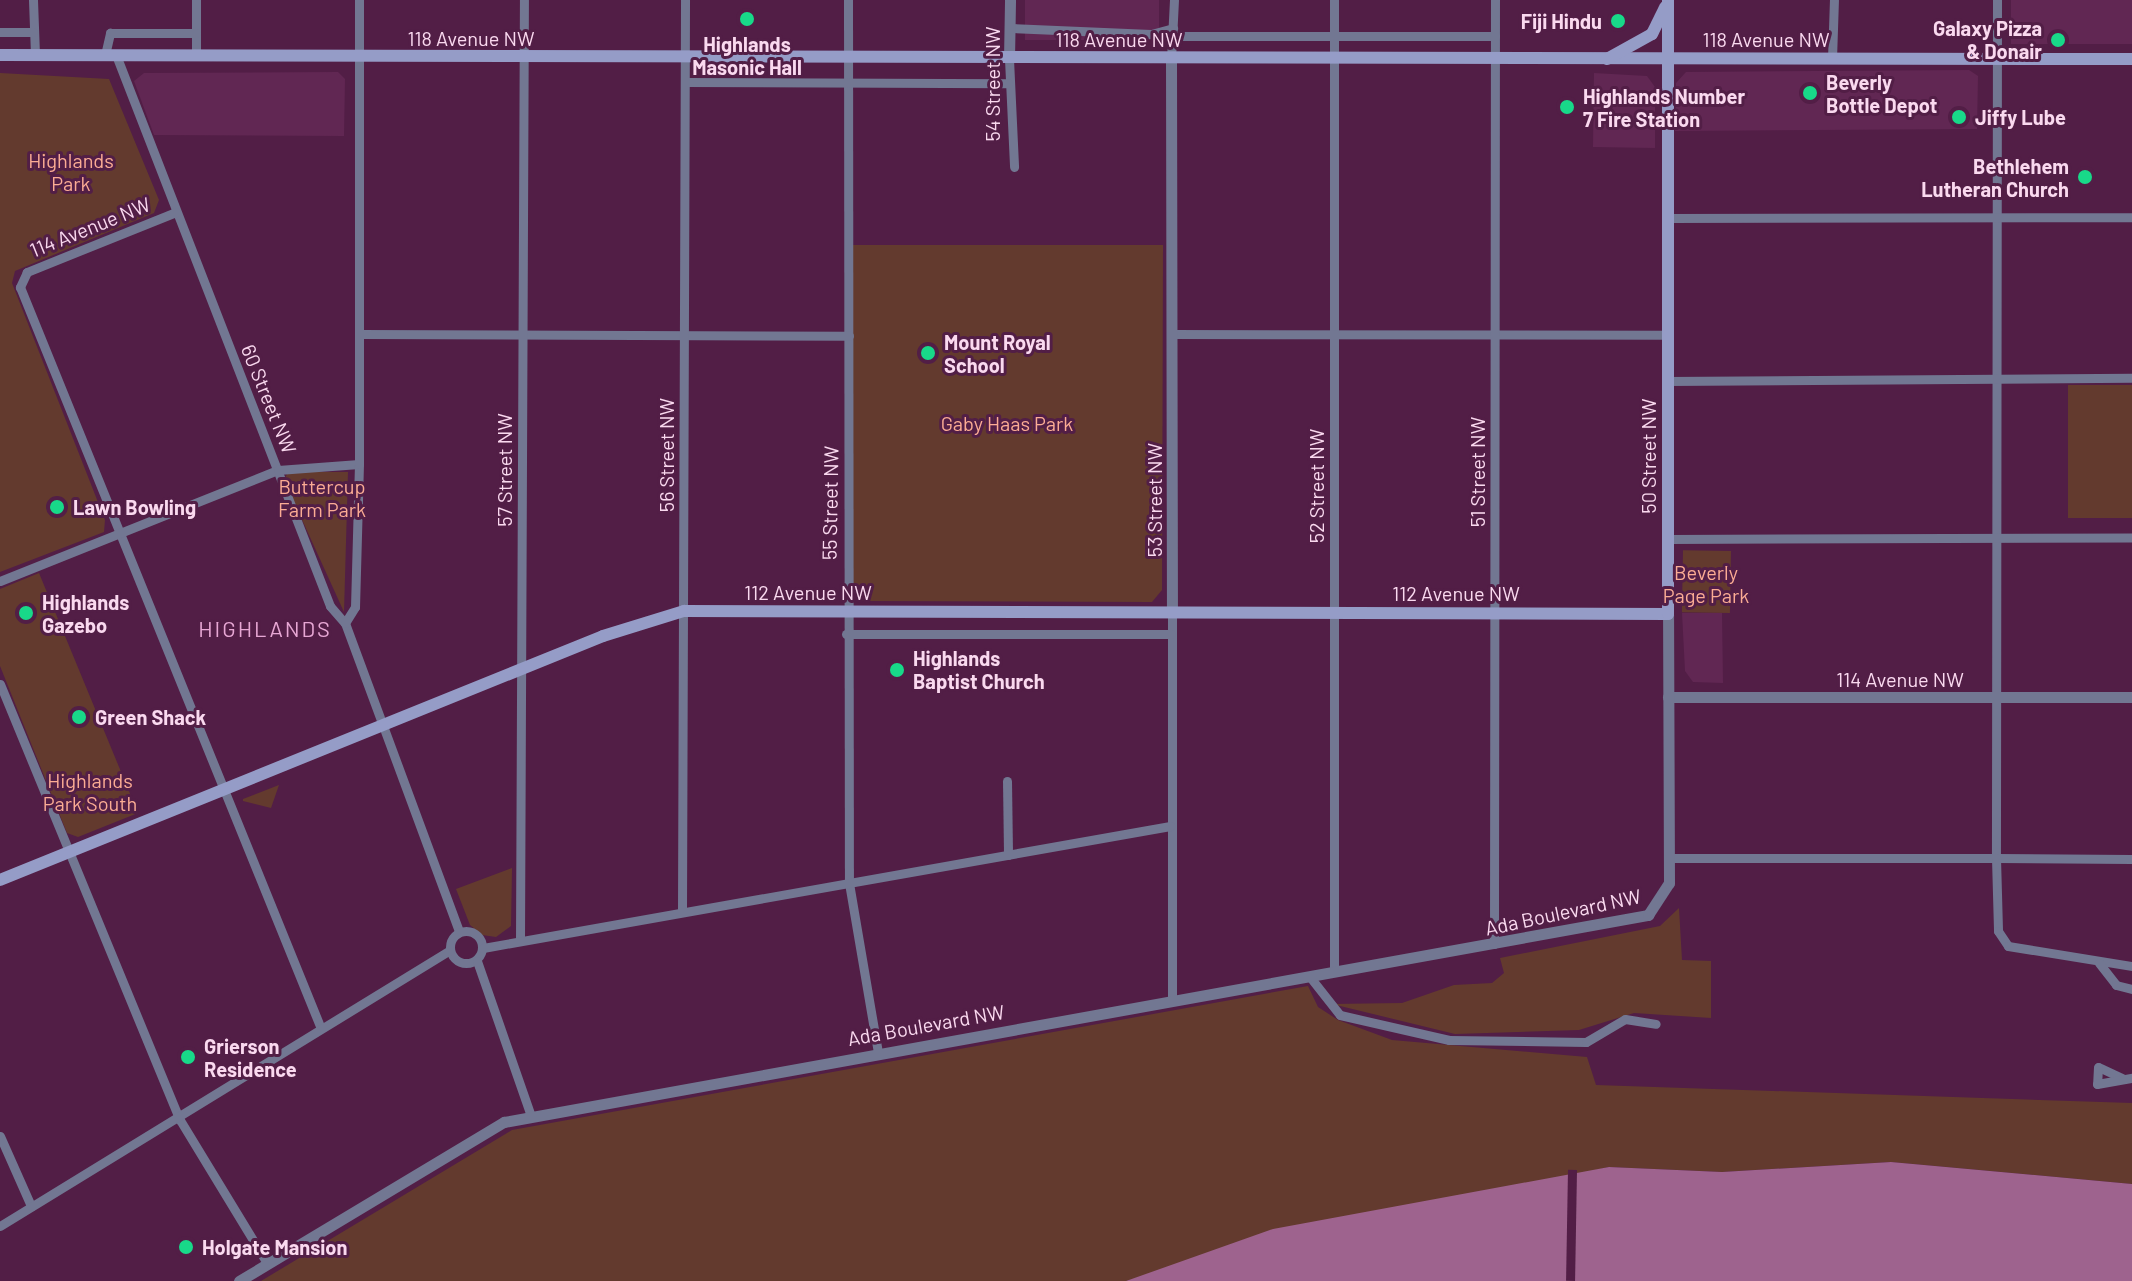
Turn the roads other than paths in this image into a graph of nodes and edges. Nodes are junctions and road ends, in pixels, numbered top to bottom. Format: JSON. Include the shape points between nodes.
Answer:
{"nodes":[{"id":1,"x":33,"y":0,"type":"edge"},
{"id":2,"x":196,"y":0,"type":"edge"},
{"id":3,"x":359,"y":0,"type":"edge"},
{"id":4,"x":524,"y":0,"type":"edge"},
{"id":5,"x":685,"y":0,"type":"edge"},
{"id":6,"x":848,"y":0,"type":"edge"},
{"id":7,"x":1010,"y":0,"type":"edge"},
{"id":8,"x":1174,"y":0,"type":"edge"},
{"id":9,"x":1334,"y":0,"type":"edge"},
{"id":10,"x":1495,"y":0,"type":"edge"},
{"id":11,"x":1668,"y":0,"type":"edge"},
{"id":12,"x":1834,"y":0,"type":"edge"},
{"id":13,"x":1997,"y":0,"type":"edge"},
{"id":14,"x":1010,"y":28,"type":"junction"},
{"id":15,"x":0,"y":32,"type":"edge"},
{"id":16,"x":33,"y":32,"type":"junction"},
{"id":17,"x":1172,"y":32,"type":"junction"},
{"id":18,"x":196,"y":33,"type":"junction"},
{"id":19,"x":1333,"y":36,"type":"junction"},
{"id":20,"x":1495,"y":36,"type":"junction"},
{"id":21,"x":0,"y":55,"type":"edge"},
{"id":22,"x":35,"y":55,"type":"junction"},
{"id":23,"x":110,"y":55,"type":"junction"},
{"id":24,"x":196,"y":55,"type":"junction"},
{"id":25,"x":358,"y":58,"type":"junction"},
{"id":26,"x":522,"y":59,"type":"junction"},
{"id":27,"x":685,"y":59,"type":"junction"},
{"id":28,"x":846,"y":59,"type":"junction"},
{"id":29,"x":1009,"y":59,"type":"junction"},
{"id":30,"x":1171,"y":59,"type":"junction"},
{"id":31,"x":1832,"y":59,"type":"junction"},
{"id":32,"x":1997,"y":59,"type":"junction"},
{"id":33,"x":2132,"y":59,"type":"edge"},
{"id":34,"x":1333,"y":60,"type":"junction"},
{"id":35,"x":1495,"y":60,"type":"junction"},
{"id":36,"x":1605,"y":60,"type":"junction"},
{"id":37,"x":1668,"y":60,"type":"junction"},
{"id":38,"x":685,"y":82,"type":"junction"},
{"id":39,"x":847,"y":83,"type":"junction"},
{"id":40,"x":1008,"y":83,"type":"junction"},
{"id":41,"x":1014,"y":167,"type":"dead end"},
{"id":42,"x":176,"y":212,"type":"junction"},
{"id":43,"x":2132,"y":217,"type":"edge"},
{"id":44,"x":1668,"y":218,"type":"junction"},
{"id":45,"x":1997,"y":219,"type":"junction"},
{"id":46,"x":360,"y":334,"type":"junction"},
{"id":47,"x":1171,"y":334,"type":"junction"},
{"id":48,"x":1333,"y":334,"type":"junction"},
{"id":49,"x":522,"y":335,"type":"junction"},
{"id":50,"x":1495,"y":335,"type":"junction"},
{"id":51,"x":1668,"y":335,"type":"junction"},
{"id":52,"x":684,"y":336,"type":"junction"},
{"id":53,"x":849,"y":336,"type":"junction"},
{"id":54,"x":1997,"y":378,"type":"junction"},
{"id":55,"x":2132,"y":378,"type":"edge"},
{"id":56,"x":1668,"y":381,"type":"junction"},
{"id":57,"x":359,"y":464,"type":"junction"},
{"id":58,"x":278,"y":470,"type":"junction"},
{"id":59,"x":121,"y":532,"type":"junction"},
{"id":60,"x":1996,"y":537,"type":"junction"},
{"id":61,"x":2132,"y":537,"type":"edge"},
{"id":62,"x":1669,"y":539,"type":"junction"},
{"id":63,"x":0,"y":581,"type":"edge"},
{"id":64,"x":684,"y":611,"type":"junction"},
{"id":65,"x":846,"y":612,"type":"junction"},
{"id":66,"x":1172,"y":613,"type":"junction"},
{"id":67,"x":1334,"y":613,"type":"junction"},
{"id":68,"x":1496,"y":613,"type":"junction"},
{"id":69,"x":1668,"y":614,"type":"junction"},
{"id":70,"x":345,"y":623,"type":"junction"},
{"id":71,"x":846,"y":634,"type":"junction"},
{"id":72,"x":1171,"y":634,"type":"junction"},
{"id":73,"x":522,"y":670,"type":"junction"},
{"id":74,"x":0,"y":684,"type":"edge"},
{"id":75,"x":1668,"y":697,"type":"junction"},
{"id":76,"x":1996,"y":697,"type":"junction"},
{"id":77,"x":2132,"y":697,"type":"edge"},
{"id":78,"x":382,"y":726,"type":"junction"},
{"id":79,"x":1007,"y":781,"type":"dead end"},
{"id":80,"x":225,"y":789,"type":"junction"},
{"id":81,"x":1170,"y":826,"type":"junction"},
{"id":82,"x":69,"y":852,"type":"junction"},
{"id":83,"x":1008,"y":855,"type":"junction"},
{"id":84,"x":1670,"y":858,"type":"junction"},
{"id":85,"x":1996,"y":858,"type":"junction"},
{"id":86,"x":2132,"y":859,"type":"edge"},
{"id":87,"x":0,"y":880,"type":"edge"},
{"id":88,"x":849,"y":883,"type":"junction"},
{"id":89,"x":1658,"y":909,"type":"joint"},
{"id":90,"x":682,"y":911,"type":"junction"},
{"id":91,"x":459,"y":932,"type":"junction"},
{"id":92,"x":520,"y":940,"type":"junction"},
{"id":93,"x":1494,"y":944,"type":"junction"},
{"id":94,"x":483,"y":948,"type":"junction"},
{"id":95,"x":450,"y":950,"type":"junction"},
{"id":96,"x":477,"y":961,"type":"junction"},
{"id":97,"x":2099,"y":963,"type":"junction"},
{"id":98,"x":2132,"y":966,"type":"edge"},
{"id":99,"x":1334,"y":972,"type":"junction"},
{"id":100,"x":1310,"y":977,"type":"junction"},
{"id":101,"x":2132,"y":989,"type":"edge"},
{"id":102,"x":1172,"y":999,"type":"junction"},
{"id":103,"x":1656,"y":1024,"type":"dead end"},
{"id":104,"x":320,"y":1026,"type":"junction"},
{"id":105,"x":878,"y":1052,"type":"junction"},
{"id":106,"x":531,"y":1116,"type":"junction"},
{"id":107,"x":180,"y":1120,"type":"junction"},
{"id":108,"x":0,"y":1136,"type":"edge"},
{"id":109,"x":31,"y":1206,"type":"junction"},
{"id":110,"x":0,"y":1226,"type":"edge"},
{"id":111,"x":267,"y":1263,"type":"junction"},
{"id":112,"x":239,"y":1281,"type":"edge"}],
"edges":[{"from":1,"to":16,"type":"street"},
{"from":2,"to":18,"type":"street"},
{"from":3,"to":25,"type":"street"},
{"from":4,"to":26,"type":"street","name":"57 Street NW"},
{"from":5,"to":27,"type":"street","name":"56 Street NW"},
{"from":6,"to":28,"type":"street","name":"55 Street NW"},
{"from":7,"to":14,"type":"street","name":"54 Street NW"},
{"from":8,"to":17,"type":"street","name":"53 Street NW"},
{"from":9,"to":19,"type":"street","name":"52 Street NW"},
{"from":10,"to":20,"type":"street","name":"51 Street NW"},
{"from":11,"to":36,"type":"main road","via":[[1652,34]]},
{"from":11,"to":37,"type":"main road","name":"50 Street NW"},
{"from":12,"to":31,"type":"street"},
{"from":13,"to":32,"type":"street"},
{"from":14,"to":17,"type":"street","name":"118 Avenue NW"},
{"from":14,"to":29,"type":"street","name":"54 Street NW"},
{"from":15,"to":16,"type":"street"},
{"from":16,"to":22,"type":"street"},
{"from":17,"to":19,"type":"street","name":"118 Avenue NW"},
{"from":17,"to":30,"type":"street","name":"53 Street NW"},
{"from":18,"to":23,"type":"street","via":[[110,33]]},
{"from":18,"to":24,"type":"street"},
{"from":19,"to":20,"type":"street","name":"118 Avenue NW"},
{"from":19,"to":34,"type":"street","name":"52 Street NW"},
{"from":20,"to":35,"type":"street","name":"51 Street NW"},
{"from":21,"to":22,"type":"main road","name":"118 Avenue NW"},
{"from":22,"to":23,"type":"main road","name":"118 Avenue NW"},
{"from":23,"to":24,"type":"main road","name":"118 Avenue NW"},
{"from":23,"to":42,"type":"street","name":"60 Street NW"},
{"from":24,"to":25,"type":"main road","name":"118 Avenue NW"},
{"from":25,"to":26,"type":"main road","name":"118 Avenue NW"},
{"from":25,"to":46,"type":"street"},
{"from":26,"to":27,"type":"main road","name":"118 Avenue NW"},
{"from":26,"to":49,"type":"street","name":"57 Street NW"},
{"from":27,"to":28,"type":"main road","name":"118 Avenue NW"},
{"from":27,"to":38,"type":"street","name":"56 Street NW"},
{"from":28,"to":29,"type":"main road","name":"118 Avenue NW"},
{"from":28,"to":39,"type":"street","name":"55 Street NW"},
{"from":29,"to":30,"type":"main road","name":"118 Avenue NW"},
{"from":29,"to":40,"type":"street","name":"54 Street NW"},
{"from":30,"to":34,"type":"main road","name":"118 Avenue NW"},
{"from":30,"to":47,"type":"street","name":"53 Street NW"},
{"from":31,"to":32,"type":"main road","name":"118 Avenue NW"},
{"from":31,"to":37,"type":"main road","name":"118 Avenue NW"},
{"from":32,"to":33,"type":"main road","name":"118 Avenue NW"},
{"from":32,"to":45,"type":"street"},
{"from":34,"to":35,"type":"main road","name":"118 Avenue NW"},
{"from":34,"to":48,"type":"street","name":"52 Street NW"},
{"from":35,"to":36,"type":"main road","name":"118 Avenue NW"},
{"from":35,"to":50,"type":"street","name":"51 Street NW"},
{"from":36,"to":37,"type":"main road","name":"118 Avenue NW"},
{"from":37,"to":44,"type":"main road","name":"50 Street NW"},
{"from":38,"to":39,"type":"street"},
{"from":38,"to":52,"type":"street","name":"56 Street NW"},
{"from":39,"to":40,"type":"street"},
{"from":39,"to":53,"type":"street","name":"55 Street NW"},
{"from":40,"to":41,"type":"street","name":"54 Street NW"},
{"from":42,"to":58,"type":"street","name":"60 Street NW"},
{"from":42,"to":59,"type":"street","name":"114 Avenue NW","via":[[20,278]]},
{"from":43,"to":45,"type":"street"},
{"from":44,"to":45,"type":"street"},
{"from":44,"to":51,"type":"main road","name":"50 Street NW"},
{"from":45,"to":54,"type":"street"},
{"from":46,"to":49,"type":"street"},
{"from":46,"to":57,"type":"street"},
{"from":47,"to":48,"type":"street"},
{"from":47,"to":66,"type":"street","name":"53 Street NW"},
{"from":48,"to":50,"type":"street"},
{"from":48,"to":67,"type":"street","name":"52 Street NW"},
{"from":49,"to":52,"type":"street"},
{"from":49,"to":73,"type":"street","name":"57 Street NW"},
{"from":50,"to":51,"type":"street"},
{"from":50,"to":68,"type":"street","name":"51 Street NW"},
{"from":51,"to":56,"type":"main road","name":"50 Street NW"},
{"from":52,"to":53,"type":"street"},
{"from":52,"to":64,"type":"street","name":"56 Street NW"},
{"from":53,"to":65,"type":"street","name":"55 Street NW"},
{"from":54,"to":55,"type":"street"},
{"from":54,"to":56,"type":"street"},
{"from":54,"to":60,"type":"street"},
{"from":56,"to":62,"type":"main road","name":"50 Street NW"},
{"from":57,"to":58,"type":"street"},
{"from":57,"to":70,"type":"street","via":[[355,607]]},
{"from":58,"to":59,"type":"street"},
{"from":58,"to":70,"type":"street","name":"60 Street NW","via":[[330,606]]},
{"from":59,"to":63,"type":"street"},
{"from":59,"to":80,"type":"street"},
{"from":60,"to":61,"type":"street"},
{"from":60,"to":62,"type":"street"},
{"from":60,"to":76,"type":"street"},
{"from":62,"to":69,"type":"main road","name":"50 Street NW"},
{"from":64,"to":65,"type":"main road","name":"112 Avenue NW"},
{"from":64,"to":73,"type":"main road","name":"112 Avenue NW"},
{"from":64,"to":90,"type":"street","name":"56 Street NW"},
{"from":65,"to":66,"type":"main road","name":"112 Avenue NW"},
{"from":65,"to":71,"type":"street","name":"55 Street NW"},
{"from":66,"to":67,"type":"main road","name":"112 Avenue NW"},
{"from":66,"to":72,"type":"street","name":"53 Street NW"},
{"from":67,"to":68,"type":"main road","name":"112 Avenue NW"},
{"from":67,"to":99,"type":"street","name":"52 Street NW"},
{"from":68,"to":69,"type":"main road","name":"112 Avenue NW"},
{"from":68,"to":93,"type":"street","name":"51 Street NW"},
{"from":69,"to":75,"type":"street","name":"50 Street NW"},
{"from":70,"to":78,"type":"street","name":"60 Street NW"},
{"from":71,"to":72,"type":"street"},
{"from":71,"to":88,"type":"street","name":"55 Street NW"},
{"from":72,"to":81,"type":"street","name":"53 Street NW"},
{"from":73,"to":78,"type":"main road","name":"112 Avenue NW"},
{"from":73,"to":92,"type":"street","name":"57 Street NW"},
{"from":74,"to":82,"type":"street"},
{"from":75,"to":76,"type":"street","name":"114 Avenue NW"},
{"from":75,"to":84,"type":"street","name":"50 Street NW"},
{"from":76,"to":77,"type":"street","name":"114 Avenue NW"},
{"from":76,"to":85,"type":"street"},
{"from":78,"to":80,"type":"main road","name":"112 Avenue NW"},
{"from":78,"to":91,"type":"street","name":"60 Street NW"},
{"from":79,"to":83,"type":"street"},
{"from":80,"to":82,"type":"main road","name":"112 Avenue NW"},
{"from":80,"to":104,"type":"street"},
{"from":81,"to":83,"type":"street"},
{"from":81,"to":102,"type":"street","name":"53 Street NW"},
{"from":82,"to":87,"type":"main road","name":"112 Avenue NW"},
{"from":82,"to":107,"type":"street"},
{"from":83,"to":88,"type":"street"},
{"from":84,"to":85,"type":"street"},
{"from":84,"to":89,"type":"street","name":"50 Street NW"},
{"from":85,"to":86,"type":"street"},
{"from":85,"to":97,"type":"street","via":[[1998,931],[2008,946]]},
{"from":88,"to":90,"type":"street"},
{"from":88,"to":105,"type":"street","name":"55 Street NW"},
{"from":89,"to":93,"type":"street","name":"Ada Boulevard NW"},
{"from":90,"to":92,"type":"street"},
{"from":91,"to":94,"type":"street"},
{"from":91,"to":95,"type":"street"},
{"from":92,"to":94,"type":"street"},
{"from":93,"to":99,"type":"street","name":"Ada Boulevard NW"},
{"from":94,"to":96,"type":"street"},
{"from":95,"to":96,"type":"street"},
{"from":95,"to":104,"type":"street"},
{"from":96,"to":106,"type":"street"},
{"from":97,"to":98,"type":"street"},
{"from":97,"to":101,"type":"street","via":[[2116,985]]},
{"from":99,"to":100,"type":"street","name":"Ada Boulevard NW"},
{"from":100,"to":102,"type":"street","name":"Ada Boulevard NW"},
{"from":100,"to":103,"type":"street","via":[[1340,1015],[1449,1040],[1586,1042],[1625,1019]]},
{"from":102,"to":105,"type":"street","name":"Ada Boulevard NW"},
{"from":104,"to":107,"type":"street"},
{"from":105,"to":106,"type":"street","name":"Ada Boulevard NW"},
{"from":106,"to":111,"type":"street","name":"Ada Boulevard NW","via":[[504,1122]]},
{"from":107,"to":109,"type":"street"},
{"from":107,"to":111,"type":"street"},
{"from":108,"to":109,"type":"street"},
{"from":109,"to":110,"type":"street"},
{"from":111,"to":112,"type":"street","name":"Ada Boulevard NW"}]}
